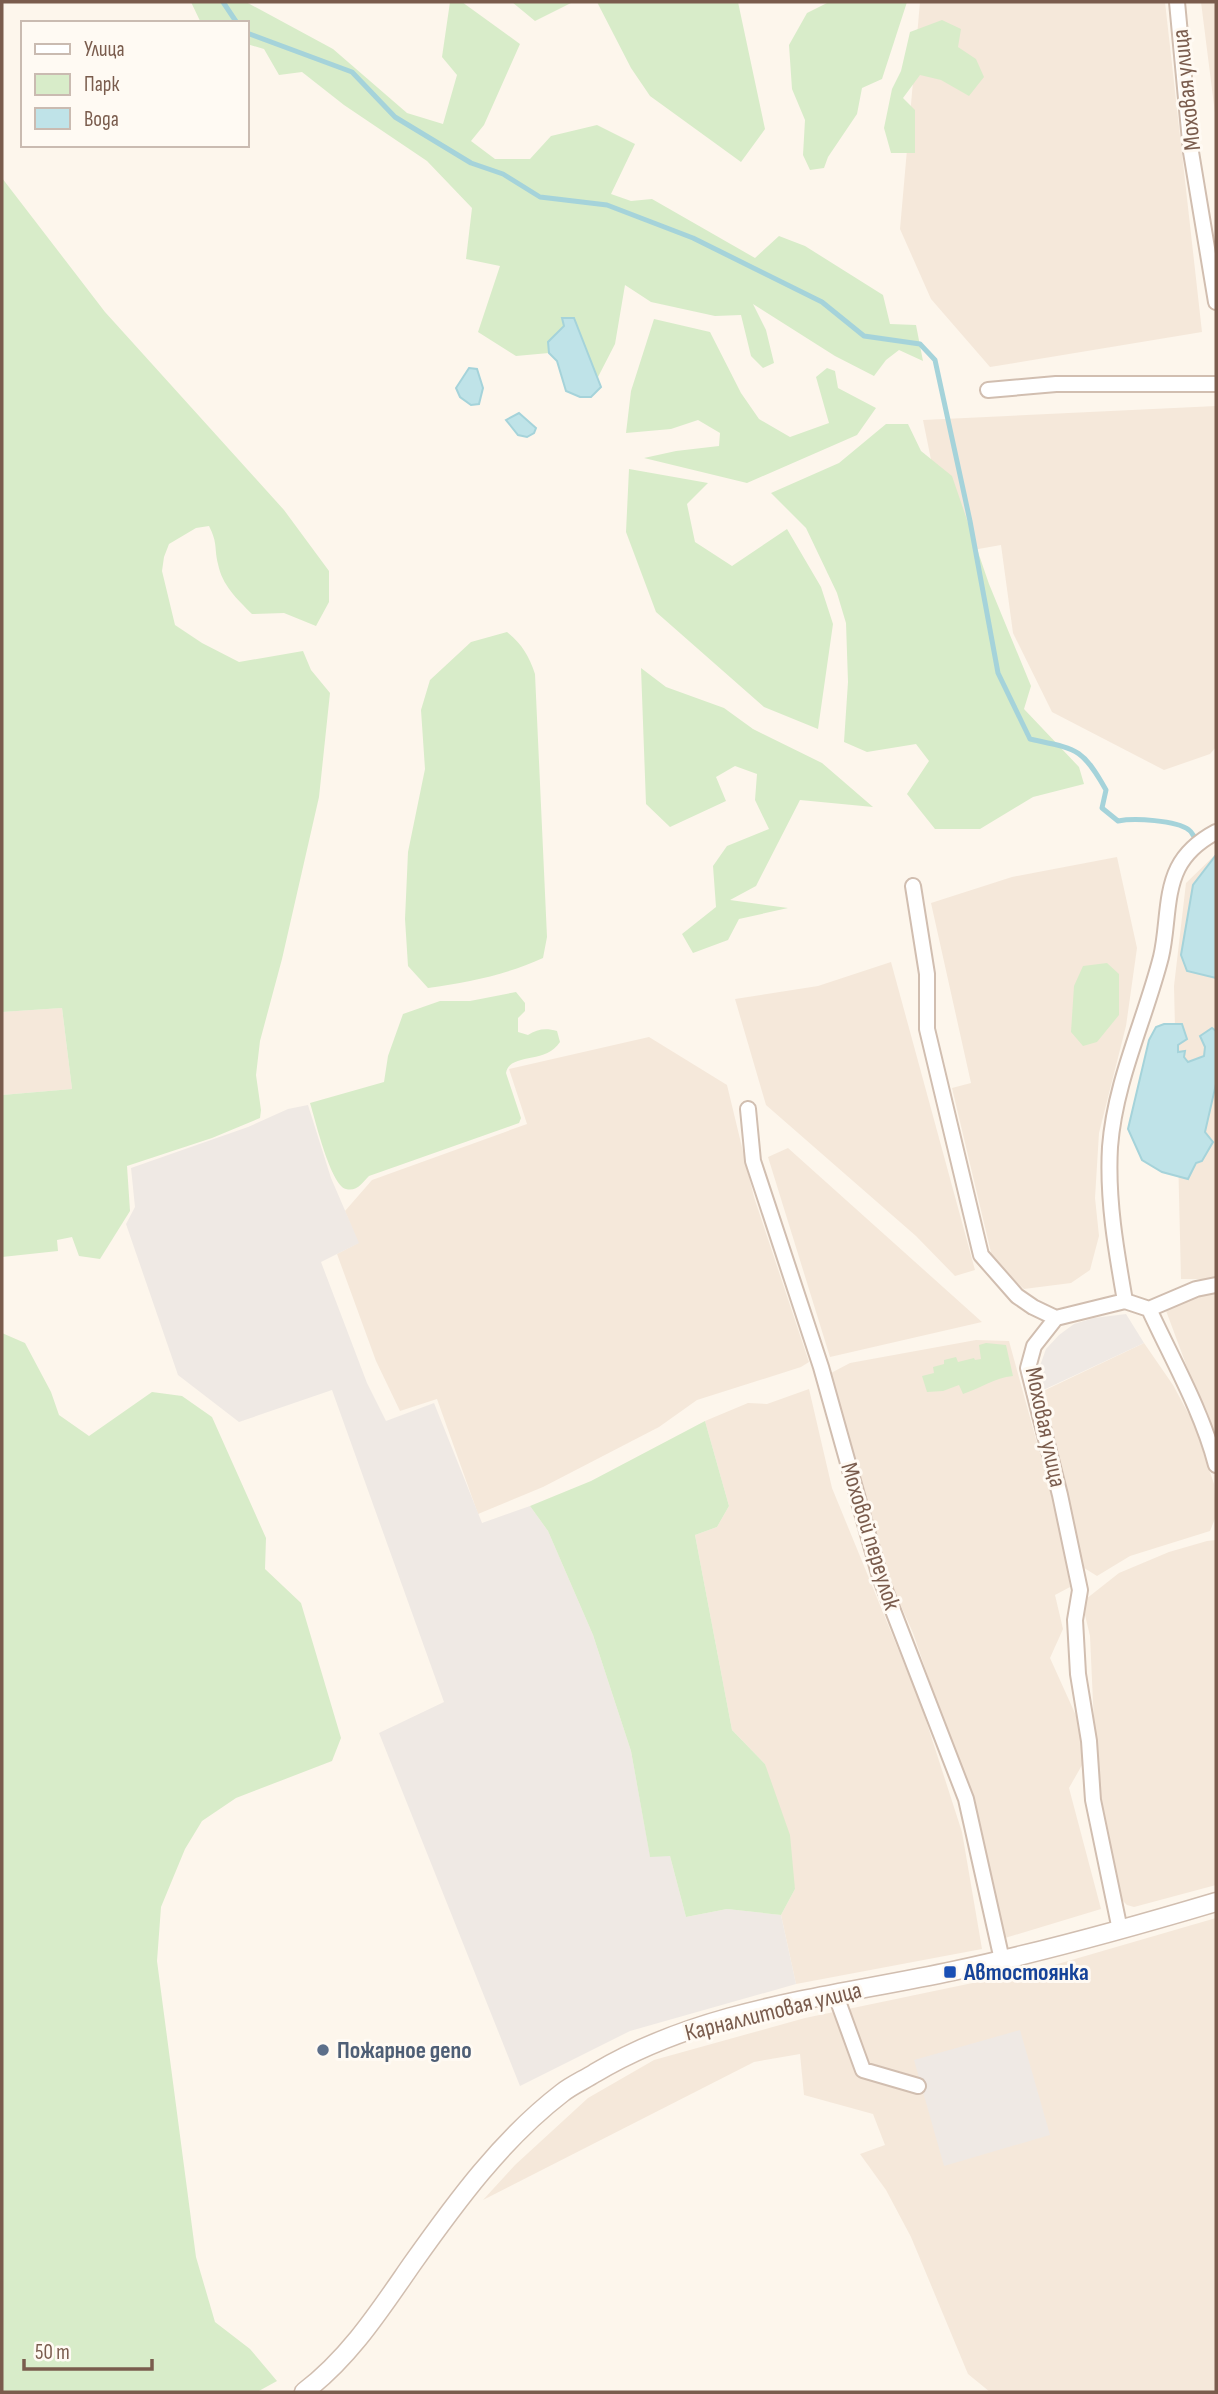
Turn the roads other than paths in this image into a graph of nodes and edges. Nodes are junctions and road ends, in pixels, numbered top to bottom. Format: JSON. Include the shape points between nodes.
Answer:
{"nodes":[{"id":1,"x":1177,"y":2,"type":"edge"},
{"id":2,"x":1216,"y":302,"type":"edge"},
{"id":3,"x":1216,"y":384,"type":"edge"},
{"id":4,"x":988,"y":390,"type":"dead end"},
{"id":5,"x":1216,"y":832,"type":"edge"},
{"id":6,"x":913,"y":886,"type":"dead end"},
{"id":7,"x":748,"y":1109,"type":"dead end"},
{"id":8,"x":1216,"y":1285,"type":"edge"},
{"id":9,"x":1125,"y":1301,"type":"junction"},
{"id":10,"x":1149,"y":1308,"type":"junction"},
{"id":11,"x":1056,"y":1318,"type":"junction"},
{"id":12,"x":1216,"y":1465,"type":"edge"},
{"id":13,"x":1216,"y":1902,"type":"edge"},
{"id":14,"x":1120,"y":1930,"type":"junction"},
{"id":15,"x":1002,"y":1960,"type":"junction"},
{"id":16,"x":835,"y":1993,"type":"junction"},
{"id":17,"x":918,"y":2086,"type":"dead end"},
{"id":18,"x":304,"y":2392,"type":"edge"}],
"edges":[{"from":1,"to":2,"type":"street","name":"Моховая улица","via":[[1191,152]]},
{"from":3,"to":4,"type":"street","via":[[1056,384]]},
{"from":5,"to":9,"type":"street","via":[[1188,853],[1172,884],[1162,953],[1117,1103],[1110,1146],[1110,1198]]},
{"from":6,"to":11,"type":"street","via":[[927,974],[927,1029],[981,1255],[1017,1296]]},
{"from":7,"to":15,"type":"street","name":"Моховой переулок","via":[[753,1161],[821,1367],[880,1577],[965,1799]]},
{"from":8,"to":10,"type":"street"},
{"from":9,"to":10,"type":"street"},
{"from":9,"to":11,"type":"street"},
{"from":10,"to":12,"type":"street"},
{"from":11,"to":14,"type":"street","name":"Моховая улица","via":[[1034,1346],[1028,1368],[1080,1590],[1075,1620],[1078,1674],[1093,1800]]},
{"from":13,"to":14,"type":"street","name":"Карналлитовая улица"},
{"from":14,"to":15,"type":"street","name":"Карналлитовая улица"},
{"from":15,"to":16,"type":"street","name":"Карналлитовая улица"},
{"from":16,"to":17,"type":"street","via":[[863,2070]]},
{"from":16,"to":18,"type":"street","name":"Карналлитовая улица","via":[[676,2035],[621,2057],[564,2092],[497,2155],[359,2339]]}]}
